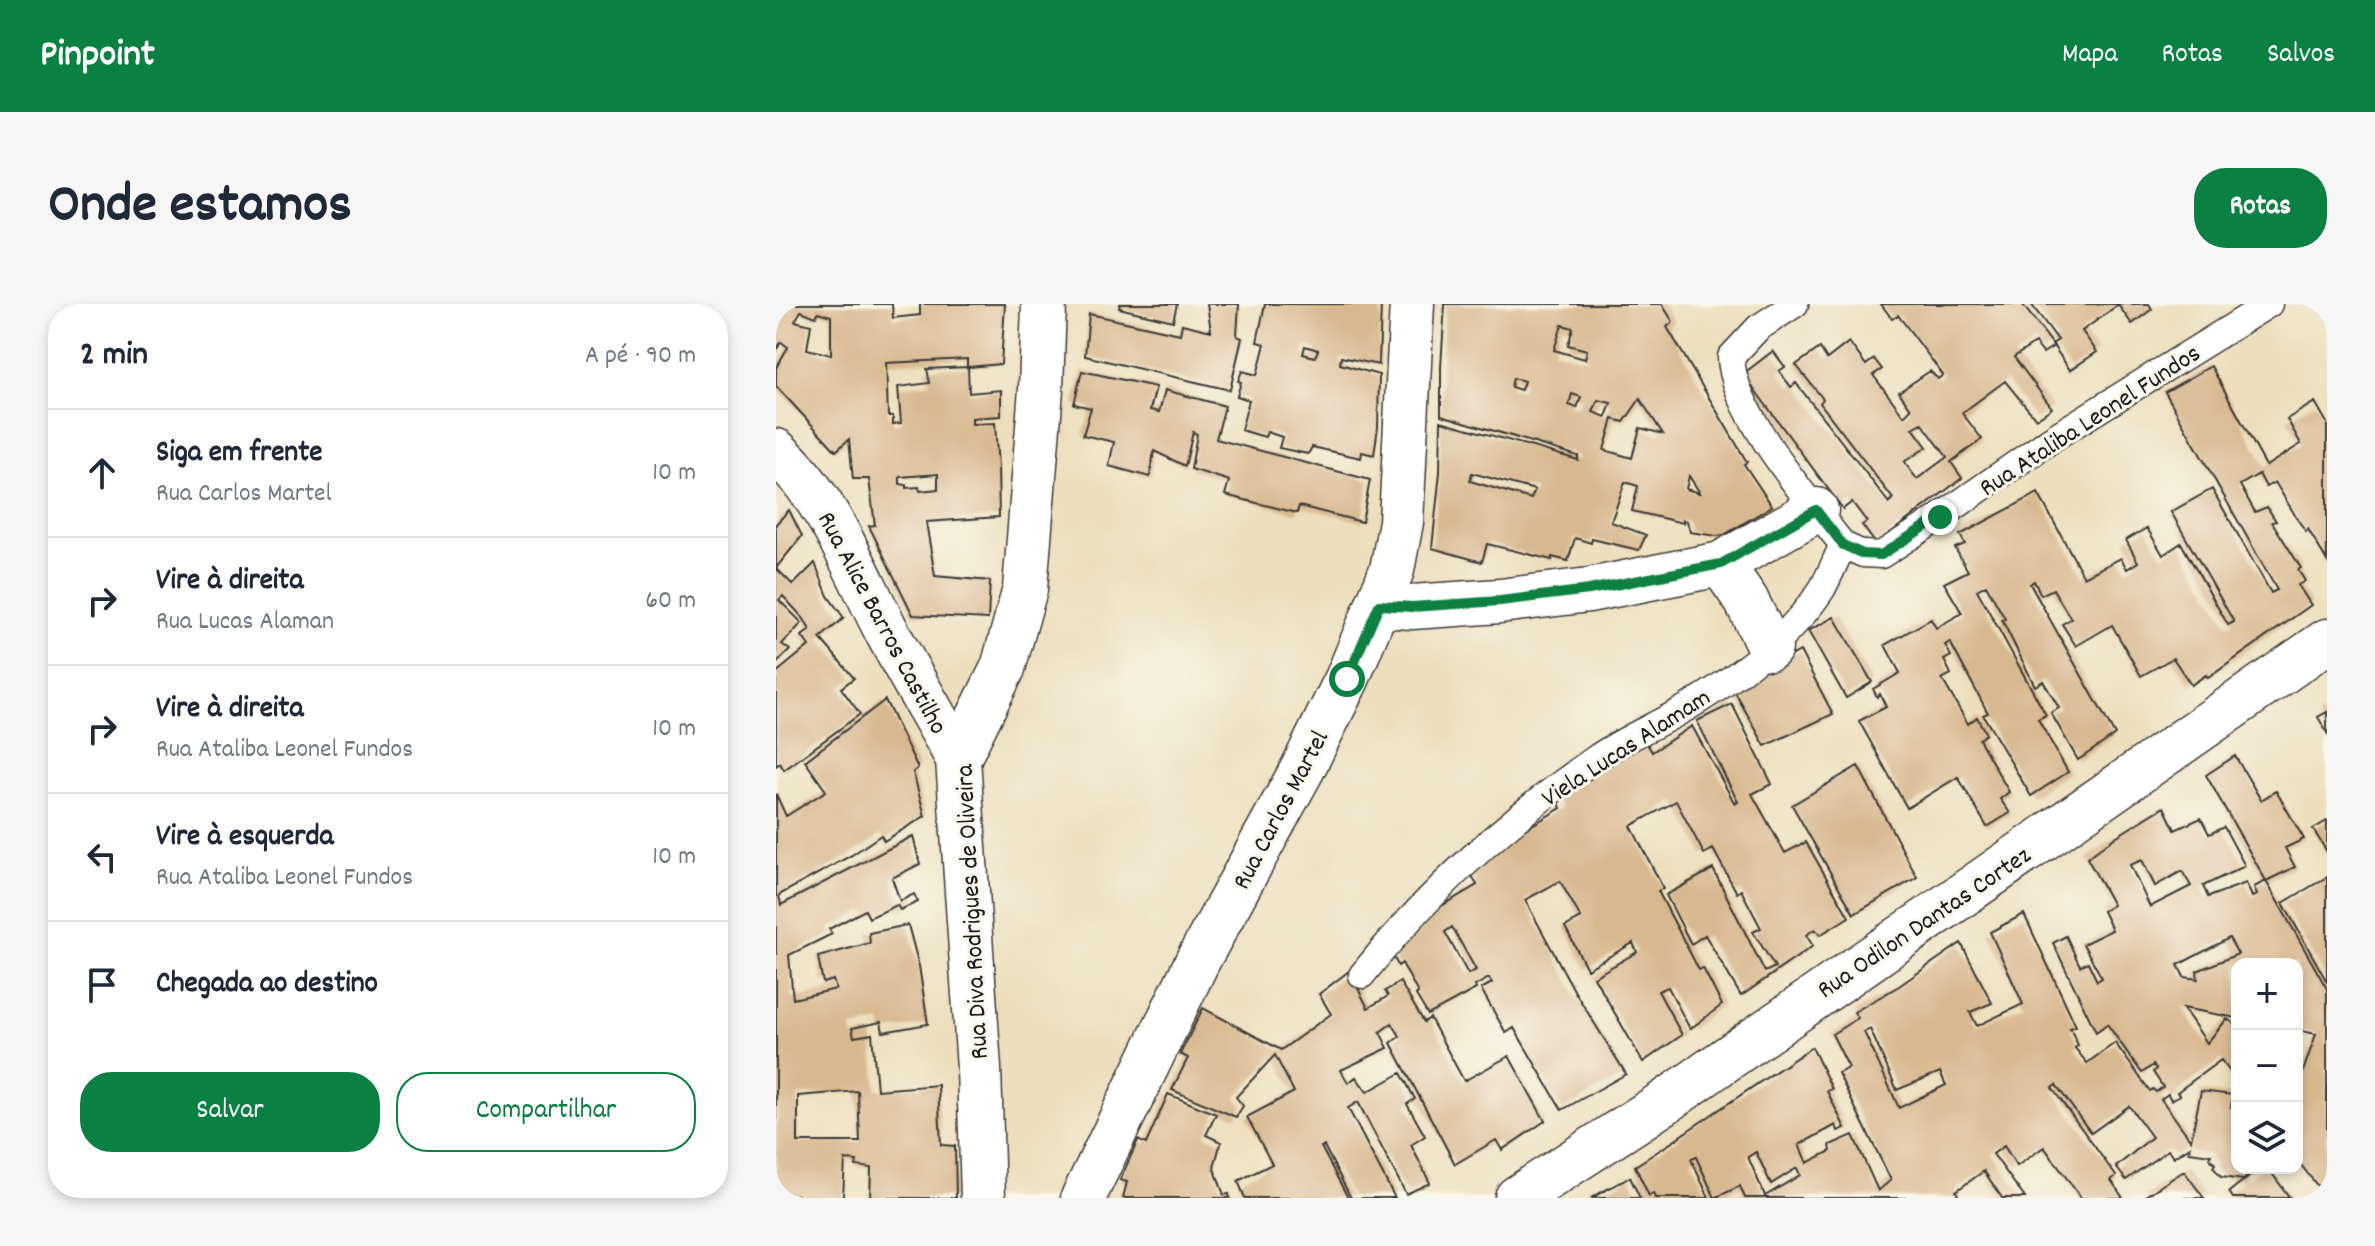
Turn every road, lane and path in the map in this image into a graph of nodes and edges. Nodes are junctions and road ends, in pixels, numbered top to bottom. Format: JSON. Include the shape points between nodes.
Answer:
{"nodes":[{"id":1,"x":1044,"y":304,"type":"edge"},
{"id":2,"x":1412,"y":304,"type":"edge"},
{"id":3,"x":1795,"y":304,"type":"edge"},
{"id":4,"x":2269,"y":304,"type":"edge"},
{"id":5,"x":776,"y":451,"type":"edge"},
{"id":6,"x":1816,"y":510,"type":"junction"},
{"id":7,"x":1843,"y":545,"type":"junction"},
{"id":8,"x":1721,"y":564,"type":"junction"},
{"id":9,"x":1379,"y":605,"type":"junction"},
{"id":10,"x":2327,"y":641,"type":"edge"},
{"id":11,"x":1770,"y":648,"type":"junction"},
{"id":12,"x":958,"y":759,"type":"junction"},
{"id":13,"x":1362,"y":975,"type":"dead end"},
{"id":14,"x":983,"y":1198,"type":"edge"},
{"id":15,"x":1083,"y":1198,"type":"edge"},
{"id":16,"x":1517,"y":1198,"type":"edge"}],
"edges":[{"from":1,"to":12,"type":"street","name":"Rua Diva Rodrigues de Oliveira","via":[[1025,589],[1003,668]]},
{"from":2,"to":9,"type":"street","name":"Rua Carlos Martel","via":[[1401,522]]},
{"from":3,"to":6,"type":"lane","via":[[1758,328],[1731,357],[1731,373],[1752,421]]},
{"from":4,"to":7,"type":"lane","name":"Rua Ataliba Leonel Fundos","via":[[2056,436],[1881,555]]},
{"from":5,"to":12,"type":"street","name":"Rua Alice Barros Castilho","via":[[823,506]]},
{"from":6,"to":7,"type":"lane"},
{"from":6,"to":8,"type":"street"},
{"from":7,"to":11,"type":"lane","name":"Viela Lucas Alamam","via":[[1823,587]]},
{"from":8,"to":9,"type":"street","via":[[1500,601]]},
{"from":8,"to":11,"type":"street"},
{"from":9,"to":15,"type":"street","name":"Rua Carlos Martel","via":[[1303,768],[1198,960]]},
{"from":10,"to":16,"type":"street","name":"Rua Odilon Dantas Cortez","via":[[1665,1102]]},
{"from":11,"to":13,"type":"lane","name":"Viela Lucas Alamam","via":[[1695,702],[1598,757],[1541,798],[1451,876]]},
{"from":12,"to":14,"type":"street","name":"Rua Diva Rodrigues de Oliveira"}]}
